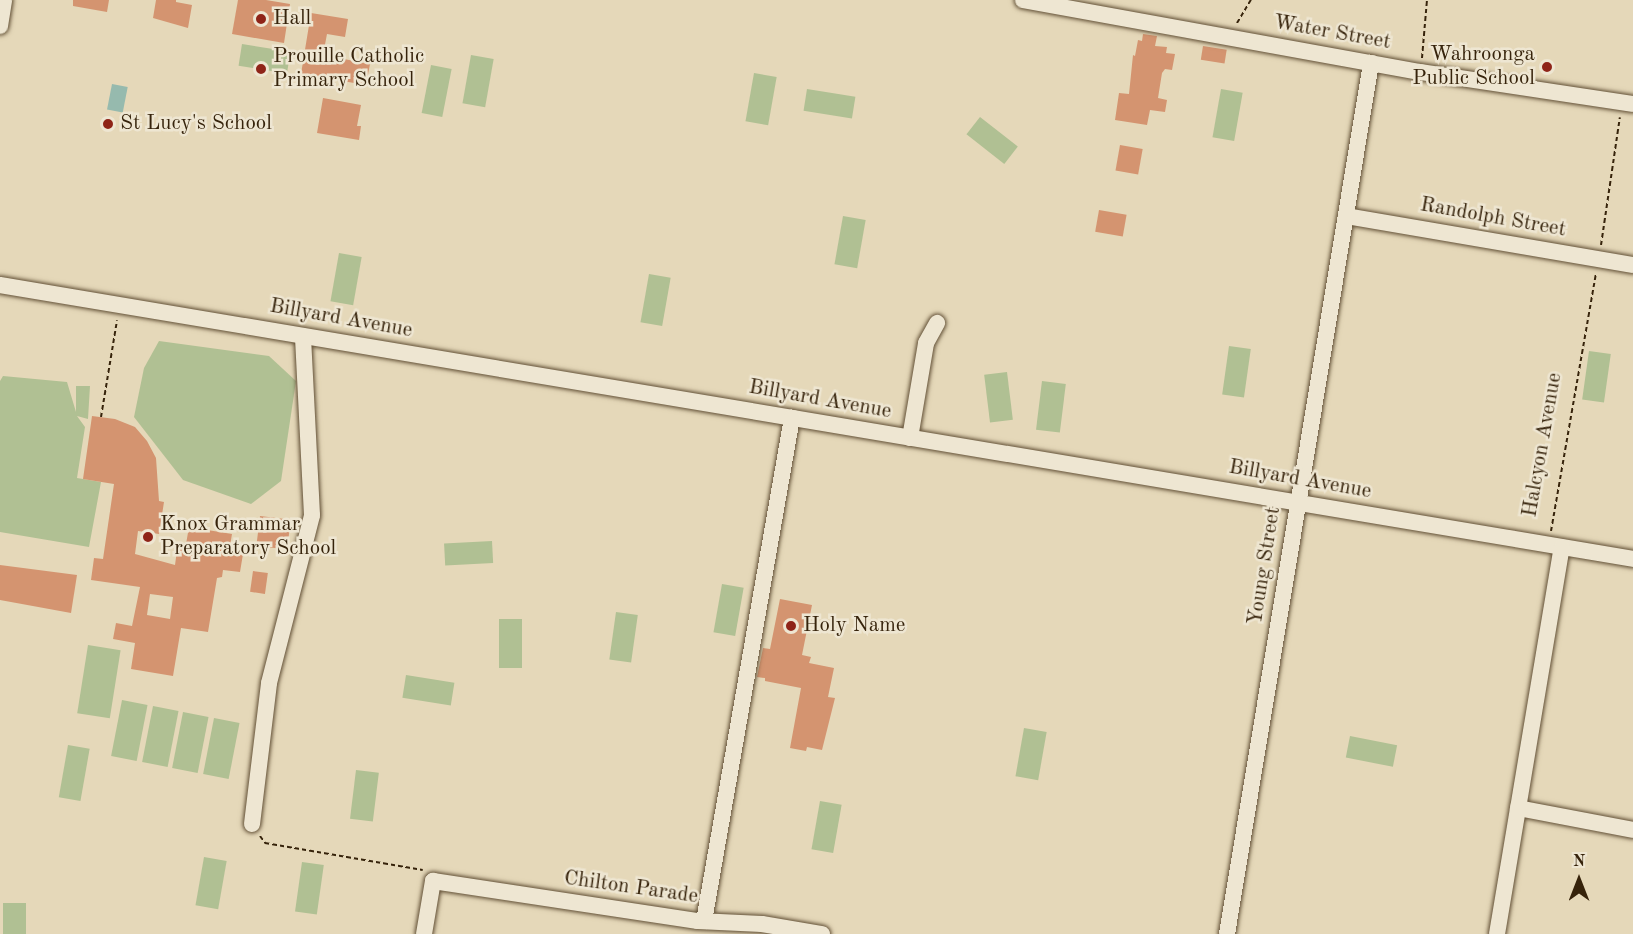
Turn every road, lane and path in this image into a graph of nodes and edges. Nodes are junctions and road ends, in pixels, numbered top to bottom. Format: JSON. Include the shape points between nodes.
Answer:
{"nodes":[{"id":1,"x":4,"y":0,"type":"edge"},
{"id":2,"x":1023,"y":0,"type":"edge"},
{"id":3,"x":1251,"y":0,"type":"edge"},
{"id":4,"x":1427,"y":0,"type":"edge"},
{"id":5,"x":0,"y":26,"type":"edge"},
{"id":6,"x":1236,"y":26,"type":"dead end"},
{"id":7,"x":1371,"y":63,"type":"junction"},
{"id":8,"x":1421,"y":72,"type":"junction"},
{"id":9,"x":1628,"y":103,"type":"edge"},
{"id":10,"x":1346,"y":216,"type":"junction"},
{"id":11,"x":1599,"y":259,"type":"junction"},
{"id":12,"x":1633,"y":265,"type":"edge"},
{"id":13,"x":0,"y":285,"type":"edge"},
{"id":14,"x":937,"y":324,"type":"dead end"},
{"id":15,"x":116,"y":328,"type":"dead end"},
{"id":16,"x":303,"y":336,"type":"junction"},
{"id":17,"x":101,"y":417,"type":"dead end"},
{"id":18,"x":792,"y":418,"type":"junction"},
{"id":19,"x":910,"y":438,"type":"junction"},
{"id":20,"x":1299,"y":503,"type":"junction"},
{"id":21,"x":1562,"y":547,"type":"junction"},
{"id":22,"x":1633,"y":559,"type":"edge"},
{"id":23,"x":1518,"y":808,"type":"junction"},
{"id":24,"x":252,"y":824,"type":"joint"},
{"id":25,"x":1633,"y":830,"type":"edge"},
{"id":26,"x":433,"y":881,"type":"junction"},
{"id":27,"x":704,"y":921,"type":"junction"},
{"id":28,"x":424,"y":934,"type":"edge"},
{"id":29,"x":822,"y":934,"type":"edge"},
{"id":30,"x":1227,"y":934,"type":"edge"},
{"id":31,"x":1497,"y":934,"type":"edge"}],
"edges":[{"from":1,"to":5,"type":"street"},
{"from":2,"to":7,"type":"street","name":"Water Street"},
{"from":3,"to":6,"type":"path"},
{"from":4,"to":8,"type":"path"},
{"from":7,"to":8,"type":"street","name":"Water Street"},
{"from":7,"to":10,"type":"street","name":"Young Street"},
{"from":8,"to":9,"type":"street","name":"Water Street"},
{"from":9,"to":11,"type":"path","name":"Halcyon Avenue"},
{"from":10,"to":11,"type":"street","name":"Randolph Street"},
{"from":10,"to":20,"type":"street","name":"Young Street"},
{"from":11,"to":12,"type":"street","name":"Randolph Street"},
{"from":11,"to":21,"type":"path","name":"Halcyon Avenue","via":[[1550,530]]},
{"from":13,"to":16,"type":"street","name":"Billyard Avenue"},
{"from":14,"to":19,"type":"street","via":[[926,343]]},
{"from":15,"to":17,"type":"path"},
{"from":16,"to":18,"type":"street","name":"Billyard Avenue"},
{"from":16,"to":24,"type":"street","via":[[312,515],[268,683]]},
{"from":18,"to":19,"type":"street","name":"Billyard Avenue"},
{"from":18,"to":27,"type":"street"},
{"from":19,"to":20,"type":"street","name":"Billyard Avenue"},
{"from":20,"to":21,"type":"street","name":"Billyard Avenue"},
{"from":20,"to":30,"type":"street","name":"Young Street"},
{"from":21,"to":22,"type":"street","name":"Billyard Avenue"},
{"from":21,"to":23,"type":"street"},
{"from":23,"to":25,"type":"street"},
{"from":23,"to":31,"type":"street"},
{"from":24,"to":26,"type":"path","via":[[265,843],[423,870]]},
{"from":26,"to":27,"type":"street","name":"Chilton Parade"},
{"from":26,"to":28,"type":"street"},
{"from":27,"to":29,"type":"street","name":"Chilton Parade","via":[[762,924]]}]}
